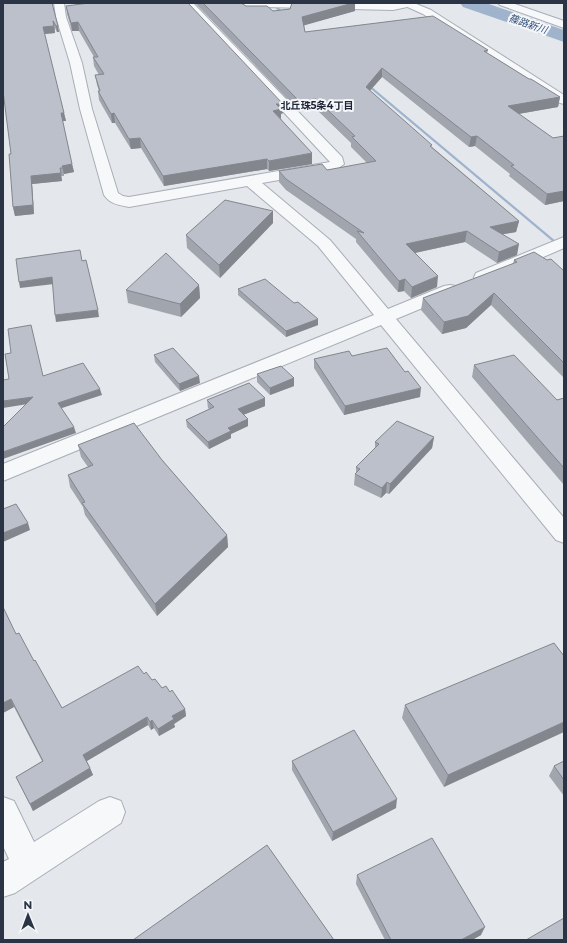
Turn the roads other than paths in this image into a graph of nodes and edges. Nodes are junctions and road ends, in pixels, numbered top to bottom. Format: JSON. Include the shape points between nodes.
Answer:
{"nodes":[{"id":1,"x":59,"y":3,"type":"edge"},
{"id":2,"x":187,"y":3,"type":"edge"},
{"id":3,"x":216,"y":3,"type":"edge"},
{"id":4,"x":407,"y":3,"type":"edge"},
{"id":5,"x":504,"y":3,"type":"edge"},
{"id":6,"x":564,"y":25,"type":"edge"},
{"id":7,"x":564,"y":100,"type":"edge"},
{"id":8,"x":251,"y":182,"type":"junction"},
{"id":9,"x":556,"y":245,"type":"edge"},
{"id":10,"x":385,"y":317,"type":"junction"},
{"id":11,"x":3,"y":473,"type":"edge"},
{"id":12,"x":564,"y":534,"type":"edge"},
{"id":13,"x":3,"y":812,"type":"edge"},
{"id":14,"x":110,"y":812,"type":"dead end"},
{"id":15,"x":16,"y":872,"type":"edge"}],
"edges":[{"from":1,"to":8,"type":"street","via":[[111,195],[118,200],[130,202]]},
{"from":2,"to":8,"type":"street","via":[[337,160],[337,164],[331,168]]},
{"from":3,"to":4,"type":"street","via":[[393,7]]},
{"from":4,"to":7,"type":"street","via":[[427,12]]},
{"from":5,"to":6,"type":"street"},
{"from":8,"to":10,"type":"street","via":[[324,243]]},
{"from":9,"to":10,"type":"street"},
{"from":10,"to":11,"type":"street"},
{"from":10,"to":12,"type":"street"},
{"from":13,"to":15,"type":"street"},
{"from":14,"to":15,"type":"street"}]}
